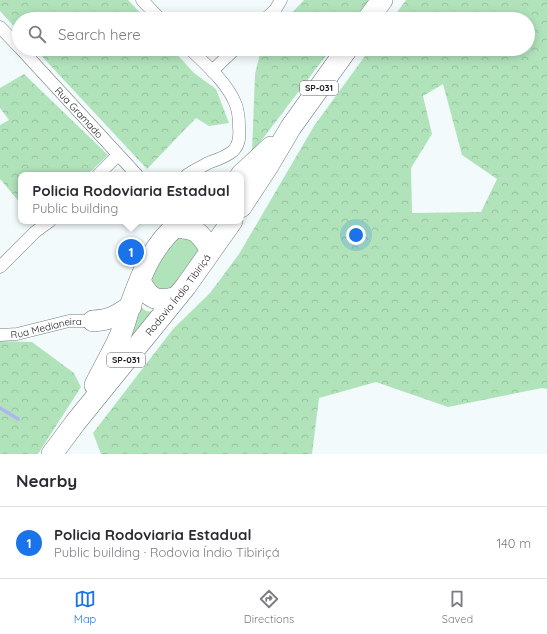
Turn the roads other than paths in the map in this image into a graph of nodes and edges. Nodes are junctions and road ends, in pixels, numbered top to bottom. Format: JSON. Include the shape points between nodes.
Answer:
{"nodes":[{"id":1,"x":142,"y":0,"type":"edge"},
{"id":2,"x":281,"y":0,"type":"edge"},
{"id":3,"x":382,"y":0,"type":"edge"},
{"id":4,"x":153,"y":12,"type":"edge"},
{"id":5,"x":273,"y":12,"type":"edge"},
{"id":6,"x":373,"y":12,"type":"edge"},
{"id":7,"x":0,"y":27,"type":"edge"},
{"id":8,"x":12,"y":40,"type":"edge"},
{"id":9,"x":27,"y":56,"type":"edge"},
{"id":10,"x":197,"y":56,"type":"edge"},
{"id":11,"x":228,"y":56,"type":"edge"},
{"id":12,"x":342,"y":56,"type":"edge"},
{"id":13,"x":212,"y":71,"type":"junction"},
{"id":14,"x":292,"y":127,"type":"junction"},
{"id":15,"x":118,"y":155,"type":"junction"},
{"id":16,"x":101,"y":172,"type":"edge"},
{"id":17,"x":134,"y":172,"type":"edge"},
{"id":18,"x":191,"y":172,"type":"edge"},
{"id":19,"x":244,"y":172,"type":"edge"},
{"id":20,"x":244,"y":202,"type":"edge"},
{"id":21,"x":46,"y":224,"type":"edge"},
{"id":22,"x":175,"y":224,"type":"edge"},
{"id":23,"x":178,"y":224,"type":"edge"},
{"id":24,"x":202,"y":224,"type":"edge"},
{"id":25,"x":230,"y":224,"type":"edge"},
{"id":26,"x":208,"y":251,"type":"junction"},
{"id":27,"x":0,"y":267,"type":"edge"},
{"id":28,"x":140,"y":281,"type":"junction"},
{"id":29,"x":177,"y":297,"type":"junction"},
{"id":30,"x":130,"y":306,"type":"junction"},
{"id":31,"x":93,"y":321,"type":"junction"},
{"id":32,"x":0,"y":335,"type":"edge"},
{"id":33,"x":111,"y":353,"type":"junction"},
{"id":34,"x":75,"y":423,"type":"junction"},
{"id":35,"x":52,"y":454,"type":"edge"}],
"edges":[{"from":1,"to":4,"type":"street"},
{"from":2,"to":5,"type":"street"},
{"from":3,"to":6,"type":"highway"},
{"from":7,"to":8,"type":"street","name":"Rua Gramado"},
{"from":9,"to":15,"type":"street","name":"Rua Gramado"},
{"from":10,"to":13,"type":"street"},
{"from":11,"to":13,"type":"street"},
{"from":12,"to":14,"type":"highway","number":"SP-031"},
{"from":13,"to":18,"type":"street","via":[[227,88],[237,106],[239,142],[229,154]]},
{"from":14,"to":19,"type":"highway","number":"SP-031"},
{"from":14,"to":20,"type":"highway","number":"SP-031"},
{"from":15,"to":16,"type":"street"},
{"from":15,"to":17,"type":"street","name":"Rua Gramado"},
{"from":21,"to":27,"type":"street"},
{"from":22,"to":28,"type":"highway","name":"Rodovia Índio Tibiriçá","number":"SP-031","via":[[152,255]]},
{"from":23,"to":26,"type":"highway","via":[[200,234]]},
{"from":24,"to":26,"type":"highway","via":[[208,235]]},
{"from":25,"to":26,"type":"highway","name":"Rodovia Índio Tibiriçá","number":"SP-031"},
{"from":26,"to":29,"type":"highway","name":"Rodovia Índio Tibiriçá","number":"SP-031"},
{"from":28,"to":29,"type":"highway","via":[[152,297],[163,300]]},
{"from":28,"to":30,"type":"highway","name":"Rodovia Índio Tibiriçá","number":"SP-031"},
{"from":29,"to":34,"type":"highway","name":"Rodovia Índio Tibiriçá","number":"SP-031"},
{"from":30,"to":31,"type":"highway","via":[[111,318]]},
{"from":30,"to":33,"type":"highway","name":"Rodovia Índio Tibiriçá","number":"SP-031"},
{"from":31,"to":32,"type":"street","name":"Rua Medianeira","via":[[69,321],[25,332]]},
{"from":31,"to":33,"type":"highway","via":[[102,326],[109,335]]},
{"from":33,"to":34,"type":"highway","name":"Rodovia Índio Tibiriçá","number":"SP-031"},
{"from":34,"to":35,"type":"highway","name":"Rodovia Índio Tibiriçá","number":"SP-031"}]}
